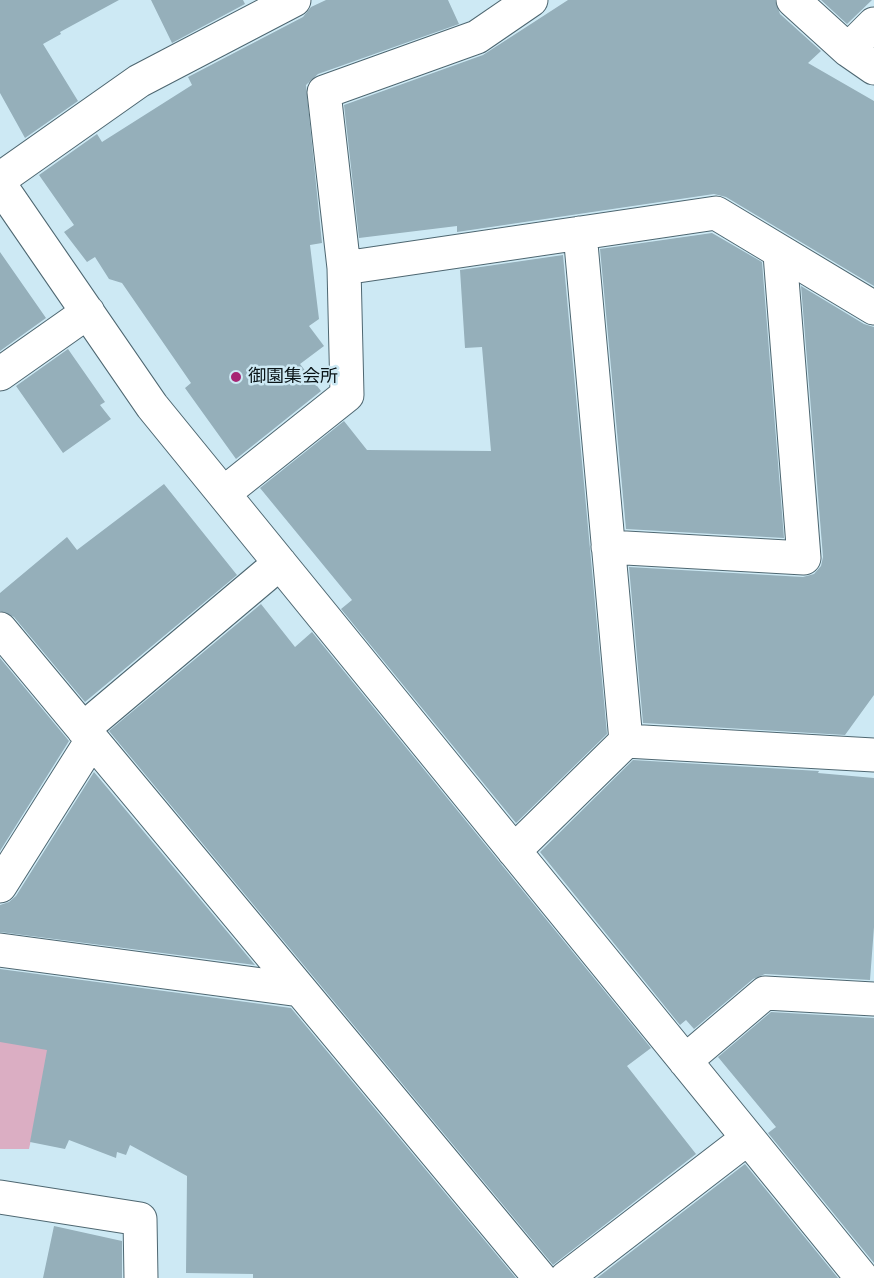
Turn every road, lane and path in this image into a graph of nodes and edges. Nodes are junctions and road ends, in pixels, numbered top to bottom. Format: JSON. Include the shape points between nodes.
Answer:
{"nodes":[{"id":1,"x":294,"y":0,"type":"edge"},
{"id":2,"x":531,"y":0,"type":"edge"},
{"id":3,"x":793,"y":0,"type":"edge"},
{"id":4,"x":496,"y":10,"type":"edge"},
{"id":5,"x":874,"y":24,"type":"edge"},
{"id":6,"x":848,"y":50,"type":"junction"},
{"id":7,"x":874,"y":68,"type":"edge"},
{"id":8,"x":0,"y":179,"type":"edge"},
{"id":9,"x":0,"y":185,"type":"edge"},
{"id":10,"x":580,"y":233,"type":"junction"},
{"id":11,"x":780,"y":254,"type":"junction"},
{"id":12,"x":344,"y":268,"type":"junction"},
{"id":13,"x":874,"y":308,"type":"edge"},
{"id":14,"x":88,"y":312,"type":"junction"},
{"id":15,"x":0,"y":374,"type":"edge"},
{"id":16,"x":224,"y":494,"type":"junction"},
{"id":17,"x":609,"y":547,"type":"junction"},
{"id":18,"x":280,"y":563,"type":"junction"},
{"id":19,"x":0,"y":629,"type":"edge"},
{"id":20,"x":88,"y":735,"type":"junction"},
{"id":21,"x":626,"y":741,"type":"junction"},
{"id":22,"x":869,"y":747,"type":"edge"},
{"id":23,"x":514,"y":851,"type":"junction"},
{"id":24,"x":0,"y":886,"type":"edge"},
{"id":25,"x":0,"y":950,"type":"edge"},
{"id":26,"x":300,"y":990,"type":"junction"},
{"id":27,"x":874,"y":999,"type":"edge"},
{"id":28,"x":685,"y":1061,"type":"junction"},
{"id":29,"x":748,"y":1138,"type":"junction"},
{"id":30,"x":0,"y":1197,"type":"edge"},
{"id":31,"x":141,"y":1278,"type":"edge"},
{"id":32,"x":540,"y":1278,"type":"edge"},
{"id":33,"x":566,"y":1278,"type":"edge"},
{"id":34,"x":862,"y":1278,"type":"edge"}],
"edges":[{"from":1,"to":8,"type":"street","via":[[139,81]]},
{"from":2,"to":4,"type":"street"},
{"from":3,"to":6,"type":"street"},
{"from":4,"to":12,"type":"street","via":[[477,37],[324,92]]},
{"from":5,"to":6,"type":"street"},
{"from":6,"to":7,"type":"street"},
{"from":9,"to":14,"type":"street"},
{"from":10,"to":11,"type":"street","via":[[716,213]]},
{"from":10,"to":12,"type":"street"},
{"from":10,"to":17,"type":"street"},
{"from":11,"to":13,"type":"street"},
{"from":11,"to":17,"type":"street","via":[[804,558]]},
{"from":12,"to":16,"type":"street","via":[[347,395]]},
{"from":14,"to":15,"type":"street"},
{"from":14,"to":16,"type":"street","via":[[152,406]]},
{"from":16,"to":18,"type":"street"},
{"from":17,"to":21,"type":"street"},
{"from":18,"to":20,"type":"street"},
{"from":18,"to":23,"type":"street"},
{"from":19,"to":20,"type":"street"},
{"from":20,"to":24,"type":"street"},
{"from":20,"to":26,"type":"street"},
{"from":21,"to":22,"type":"street"},
{"from":21,"to":23,"type":"street"},
{"from":23,"to":28,"type":"street"},
{"from":25,"to":26,"type":"street"},
{"from":26,"to":32,"type":"street"},
{"from":27,"to":28,"type":"street","via":[[765,993]]},
{"from":28,"to":29,"type":"street"},
{"from":29,"to":33,"type":"street"},
{"from":29,"to":34,"type":"street"},
{"from":30,"to":31,"type":"street","via":[[140,1219]]}]}
